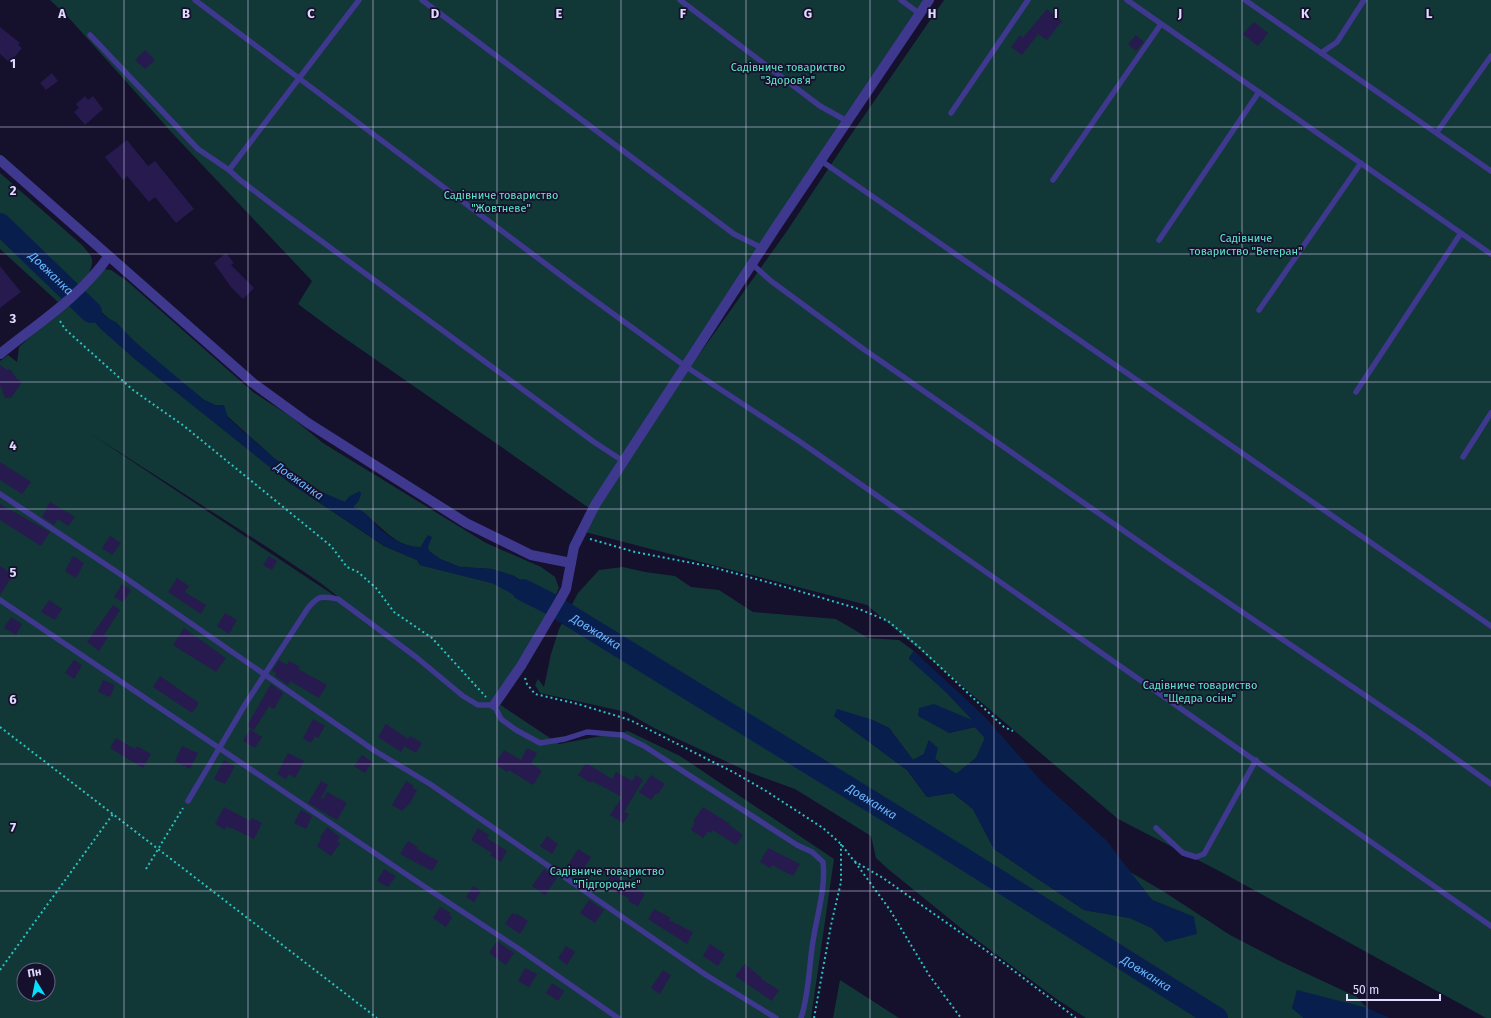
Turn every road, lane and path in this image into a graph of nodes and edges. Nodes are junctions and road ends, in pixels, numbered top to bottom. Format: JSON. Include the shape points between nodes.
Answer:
{"nodes":[{"id":1,"x":195,"y":0,"type":"edge"},
{"id":2,"x":359,"y":0,"type":"edge"},
{"id":3,"x":422,"y":0,"type":"edge"},
{"id":4,"x":680,"y":0,"type":"edge"},
{"id":5,"x":901,"y":0,"type":"edge"},
{"id":6,"x":929,"y":0,"type":"edge"},
{"id":7,"x":1028,"y":0,"type":"edge"},
{"id":8,"x":1128,"y":0,"type":"edge"},
{"id":9,"x":1245,"y":0,"type":"edge"},
{"id":10,"x":1364,"y":0,"type":"edge"},
{"id":11,"x":920,"y":14,"type":"junction"},
{"id":12,"x":1161,"y":24,"type":"junction"},
{"id":13,"x":90,"y":35,"type":"dead end"},
{"id":14,"x":1321,"y":53,"type":"junction"},
{"id":15,"x":1491,"y":56,"type":"edge"},
{"id":16,"x":300,"y":80,"type":"junction"},
{"id":17,"x":1259,"y":92,"type":"junction"},
{"id":18,"x":951,"y":112,"type":"dead end"},
{"id":19,"x":847,"y":121,"type":"junction"},
{"id":20,"x":1437,"y":132,"type":"junction"},
{"id":21,"x":0,"y":160,"type":"edge"},
{"id":22,"x":820,"y":160,"type":"junction"},
{"id":23,"x":1361,"y":163,"type":"junction"},
{"id":24,"x":229,"y":170,"type":"junction"},
{"id":25,"x":1491,"y":171,"type":"edge"},
{"id":26,"x":1053,"y":180,"type":"dead end"},
{"id":27,"x":1461,"y":233,"type":"junction"},
{"id":28,"x":1159,"y":240,"type":"dead end"},
{"id":29,"x":762,"y":248,"type":"junction"},
{"id":30,"x":1491,"y":254,"type":"edge"},
{"id":31,"x":108,"y":257,"type":"junction"},
{"id":32,"x":752,"y":264,"type":"junction"},
{"id":33,"x":1259,"y":310,"type":"dead end"},
{"id":34,"x":53,"y":311,"type":"junction"},
{"id":35,"x":0,"y":354,"type":"edge"},
{"id":36,"x":685,"y":366,"type":"junction"},
{"id":37,"x":1356,"y":392,"type":"dead end"},
{"id":38,"x":1491,"y":413,"type":"edge"},
{"id":39,"x":1463,"y":456,"type":"dead end"},
{"id":40,"x":623,"y":461,"type":"junction"},
{"id":41,"x":0,"y":494,"type":"edge"},
{"id":42,"x":580,"y":535,"type":"junction"},
{"id":43,"x":571,"y":563,"type":"junction"},
{"id":44,"x":0,"y":600,"type":"edge"},
{"id":45,"x":1491,"y":626,"type":"edge"},
{"id":46,"x":521,"y":666,"type":"junction"},
{"id":47,"x":265,"y":676,"type":"junction"},
{"id":48,"x":494,"y":705,"type":"junction"},
{"id":49,"x":0,"y":727,"type":"edge"},
{"id":50,"x":1014,"y":731,"type":"dead end"},
{"id":51,"x":220,"y":748,"type":"junction"},
{"id":52,"x":1256,"y":760,"type":"junction"},
{"id":53,"x":1491,"y":784,"type":"edge"},
{"id":54,"x":188,"y":800,"type":"joint"},
{"id":55,"x":113,"y":814,"type":"junction"},
{"id":56,"x":1156,"y":828,"type":"dead end"},
{"id":57,"x":841,"y":844,"type":"junction"},
{"id":58,"x":158,"y":849,"type":"junction"},
{"id":59,"x":854,"y":861,"type":"junction"},
{"id":60,"x":146,"y":869,"type":"dead end"},
{"id":61,"x":1491,"y":926,"type":"edge"},
{"id":62,"x":0,"y":970,"type":"edge"},
{"id":63,"x":377,"y":1018,"type":"edge"},
{"id":64,"x":618,"y":1018,"type":"edge"},
{"id":65,"x":776,"y":1018,"type":"edge"},
{"id":66,"x":802,"y":1018,"type":"edge"},
{"id":67,"x":814,"y":1018,"type":"edge"},
{"id":68,"x":961,"y":1018,"type":"edge"},
{"id":69,"x":1076,"y":1018,"type":"edge"}],
"edges":[{"from":1,"to":16,"type":"lane"},
{"from":2,"to":16,"type":"lane"},
{"from":3,"to":29,"type":"lane","via":[[734,234]]},
{"from":4,"to":19,"type":"lane","via":[[820,106]]},
{"from":5,"to":11,"type":"lane"},
{"from":6,"to":11,"type":"street"},
{"from":7,"to":18,"type":"lane"},
{"from":8,"to":12,"type":"lane"},
{"from":9,"to":14,"type":"lane"},
{"from":10,"to":14,"type":"lane","via":[[1337,42]]},
{"from":11,"to":19,"type":"street"},
{"from":12,"to":17,"type":"lane"},
{"from":12,"to":26,"type":"lane"},
{"from":13,"to":24,"type":"lane","via":[[198,149]]},
{"from":14,"to":20,"type":"lane"},
{"from":15,"to":20,"type":"lane"},
{"from":16,"to":24,"type":"lane"},
{"from":16,"to":36,"type":"lane"},
{"from":17,"to":23,"type":"lane"},
{"from":17,"to":28,"type":"lane"},
{"from":19,"to":22,"type":"street"},
{"from":20,"to":25,"type":"lane"},
{"from":21,"to":31,"type":"street"},
{"from":22,"to":29,"type":"street"},
{"from":22,"to":45,"type":"lane"},
{"from":23,"to":27,"type":"lane"},
{"from":23,"to":33,"type":"lane"},
{"from":24,"to":40,"type":"lane","via":[[467,349]]},
{"from":27,"to":30,"type":"lane"},
{"from":27,"to":37,"type":"lane"},
{"from":29,"to":32,"type":"street"},
{"from":31,"to":34,"type":"street","via":[[82,287]]},
{"from":31,"to":43,"type":"street","via":[[253,383],[308,423],[466,523],[531,555]]},
{"from":32,"to":36,"type":"street"},
{"from":32,"to":53,"type":"lane","via":[[862,348]]},
{"from":34,"to":35,"type":"street"},
{"from":34,"to":48,"type":"path","via":[[65,329],[133,390],[184,426],[331,546],[347,567],[358,572],[376,588],[394,612],[432,638]]},
{"from":36,"to":40,"type":"street"},
{"from":36,"to":52,"type":"lane","via":[[799,441]]},
{"from":38,"to":39,"type":"lane"},
{"from":40,"to":42,"type":"street"},
{"from":41,"to":47,"type":"lane"},
{"from":42,"to":43,"type":"street","via":[[574,547]]},
{"from":42,"to":50,"type":"path","via":[[598,543],[708,566],[782,586],[859,609],[888,621],[1004,727]]},
{"from":43,"to":46,"type":"street","via":[[566,588]]},
{"from":44,"to":51,"type":"lane"},
{"from":46,"to":48,"type":"street"},
{"from":46,"to":57,"type":"path","via":[[527,684],[535,694],[630,720],[736,773],[823,828]]},
{"from":47,"to":48,"type":"lane","via":[[308,608],[317,598],[326,596],[338,599],[351,608],[463,696],[478,705]]},
{"from":47,"to":51,"type":"lane"},
{"from":47,"to":65,"type":"lane","via":[[430,784],[706,976]]},
{"from":48,"to":66,"type":"lane","via":[[501,719],[540,743],[587,732],[622,735],[644,746],[797,845],[812,852],[823,862],[823,893],[813,940]]},
{"from":49,"to":55,"type":"path"},
{"from":51,"to":54,"type":"lane"},
{"from":51,"to":64,"type":"lane"},
{"from":52,"to":56,"type":"lane","via":[[1204,854],[1196,857],[1183,853]]},
{"from":52,"to":61,"type":"lane"},
{"from":54,"to":58,"type":"path"},
{"from":55,"to":58,"type":"path"},
{"from":55,"to":62,"type":"path"},
{"from":57,"to":59,"type":"path"},
{"from":57,"to":67,"type":"path","via":[[841,882]]},
{"from":58,"to":60,"type":"path"},
{"from":58,"to":63,"type":"path"},
{"from":59,"to":68,"type":"path","via":[[890,910],[929,974]]},
{"from":59,"to":69,"type":"path","via":[[883,878],[1001,961]]}]}
